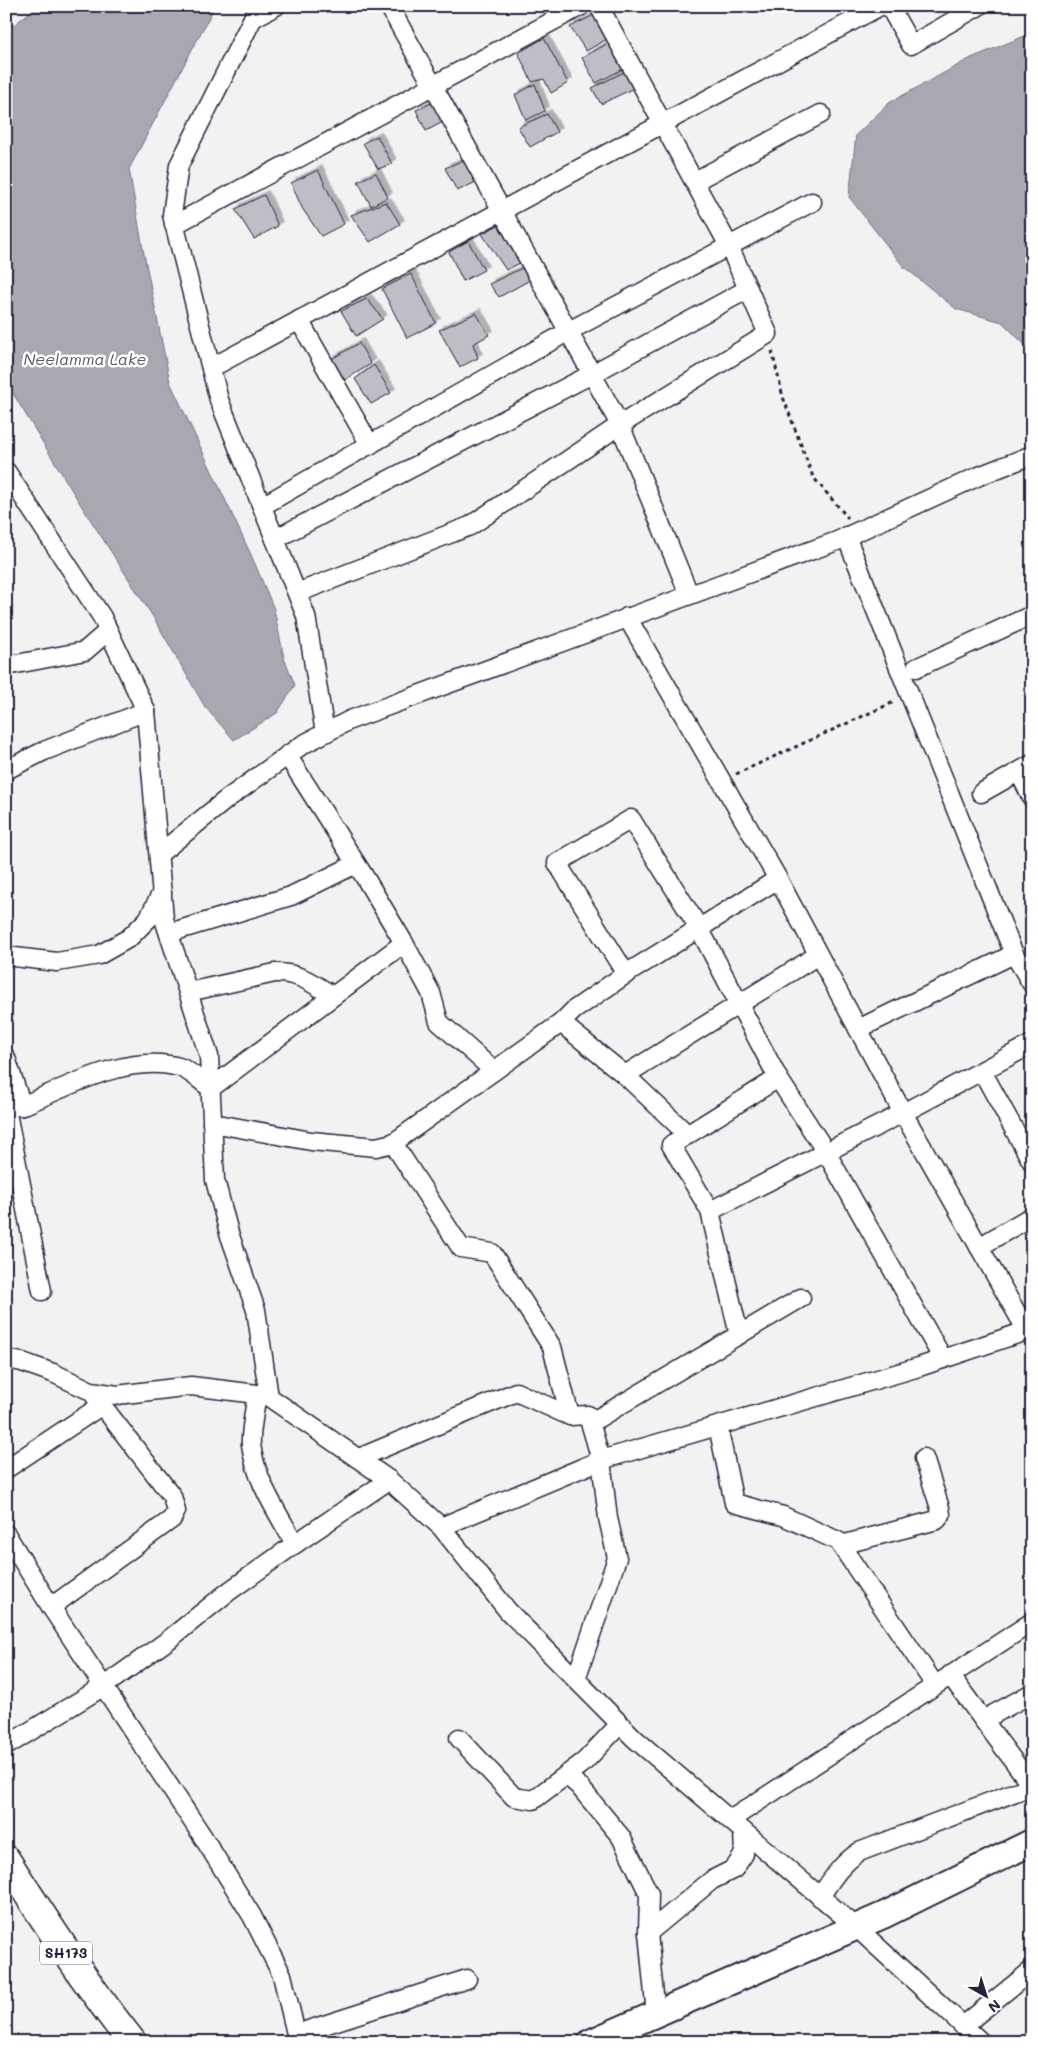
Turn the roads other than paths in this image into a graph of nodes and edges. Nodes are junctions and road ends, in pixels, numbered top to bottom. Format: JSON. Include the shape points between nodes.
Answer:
{"nodes":[{"id":1,"x":276,"y":6,"type":"edge"},
{"id":2,"x":389,"y":6,"type":"edge"},
{"id":3,"x":582,"y":6,"type":"edge"},
{"id":4,"x":599,"y":6,"type":"edge"},
{"id":5,"x":880,"y":6,"type":"edge"},
{"id":6,"x":889,"y":6,"type":"edge"},
{"id":7,"x":979,"y":6,"type":"edge"},
{"id":8,"x":256,"y":12,"type":"edge"},
{"id":9,"x":434,"y":86,"type":"junction"},
{"id":10,"x":822,"y":114,"type":"dead end"},
{"id":11,"x":663,"y":123,"type":"junction"},
{"id":12,"x":694,"y":181,"type":"junction"},
{"id":13,"x":812,"y":202,"type":"dead end"},
{"id":14,"x":501,"y":210,"type":"junction"},
{"id":15,"x":174,"y":225,"type":"junction"},
{"id":16,"x":729,"y":246,"type":"junction"},
{"id":17,"x":748,"y":289,"type":"junction"},
{"id":18,"x":299,"y":320,"type":"junction"},
{"id":19,"x":569,"y":331,"type":"junction"},
{"id":20,"x":210,"y":368,"type":"junction"},
{"id":21,"x":592,"y":374,"type":"junction"},
{"id":22,"x":620,"y":425,"type":"junction"},
{"id":23,"x":370,"y":444,"type":"junction"},
{"id":24,"x":1032,"y":455,"type":"edge"},
{"id":25,"x":6,"y":471,"type":"edge"},
{"id":26,"x":262,"y":506,"type":"junction"},
{"id":27,"x":852,"y":533,"type":"junction"},
{"id":28,"x":275,"y":539,"type":"junction"},
{"id":29,"x":297,"y":593,"type":"junction"},
{"id":30,"x":689,"y":594,"type":"junction"},
{"id":31,"x":1032,"y":615,"type":"edge"},
{"id":32,"x":627,"y":617,"type":"junction"},
{"id":33,"x":108,"y":631,"type":"junction"},
{"id":34,"x":6,"y":666,"type":"edge"},
{"id":35,"x":916,"y":668,"type":"dead end"},
{"id":36,"x":146,"y":711,"type":"junction"},
{"id":37,"x":325,"y":733,"type":"junction"},
{"id":38,"x":287,"y":755,"type":"junction"},
{"id":39,"x":1026,"y":768,"type":"edge"},
{"id":40,"x":6,"y":770,"type":"edge"},
{"id":41,"x":981,"y":793,"type":"dead end"},
{"id":42,"x":1032,"y":798,"type":"edge"},
{"id":43,"x":158,"y":854,"type":"junction"},
{"id":44,"x":356,"y":864,"type":"junction"},
{"id":45,"x":778,"y":879,"type":"junction"},
{"id":46,"x":162,"y":892,"type":"junction"},
{"id":47,"x":699,"y":928,"type":"junction"},
{"id":48,"x":169,"y":933,"type":"junction"},
{"id":49,"x":404,"y":943,"type":"junction"},
{"id":50,"x":1014,"y":954,"type":"junction"},
{"id":51,"x":818,"y":955,"type":"junction"},
{"id":52,"x":6,"y":956,"type":"edge"},
{"id":53,"x":626,"y":974,"type":"junction"},
{"id":54,"x":1032,"y":984,"type":"edge"},
{"id":55,"x":188,"y":992,"type":"junction"},
{"id":56,"x":333,"y":996,"type":"junction"},
{"id":57,"x":740,"y":1004,"type":"junction"},
{"id":58,"x":561,"y":1023,"type":"junction"},
{"id":59,"x":858,"y":1029,"type":"junction"},
{"id":60,"x":1032,"y":1044,"type":"edge"},
{"id":61,"x":6,"y":1058,"type":"edge"},
{"id":62,"x":494,"y":1071,"type":"junction"},
{"id":63,"x":982,"y":1071,"type":"junction"},
{"id":64,"x":625,"y":1075,"type":"junction"},
{"id":65,"x":778,"y":1078,"type":"junction"},
{"id":66,"x":211,"y":1088,"type":"junction"},
{"id":67,"x":12,"y":1107,"type":"edge"},
{"id":68,"x":903,"y":1113,"type":"junction"},
{"id":69,"x":212,"y":1123,"type":"junction"},
{"id":70,"x":688,"y":1135,"type":"junction"},
{"id":71,"x":393,"y":1143,"type":"junction"},
{"id":72,"x":826,"y":1152,"type":"junction"},
{"id":73,"x":1032,"y":1162,"type":"edge"},
{"id":74,"x":710,"y":1211,"type":"junction"},
{"id":75,"x":1032,"y":1216,"type":"edge"},
{"id":76,"x":979,"y":1247,"type":"junction"},
{"id":77,"x":42,"y":1291,"type":"dead end"},
{"id":78,"x":801,"y":1298,"type":"dead end"},
{"id":79,"x":1029,"y":1330,"type":"edge"},
{"id":80,"x":739,"y":1335,"type":"junction"},
{"id":81,"x":6,"y":1359,"type":"edge"},
{"id":82,"x":943,"y":1359,"type":"junction"},
{"id":83,"x":263,"y":1395,"type":"junction"},
{"id":84,"x":97,"y":1398,"type":"junction"},
{"id":85,"x":570,"y":1416,"type":"junction"},
{"id":86,"x":590,"y":1423,"type":"junction"},
{"id":87,"x":718,"y":1426,"type":"junction"},
{"id":88,"x":359,"y":1458,"type":"junction"},
{"id":89,"x":924,"y":1458,"type":"dead end"},
{"id":90,"x":601,"y":1460,"type":"junction"},
{"id":91,"x":6,"y":1468,"type":"edge"},
{"id":92,"x":389,"y":1480,"type":"junction"},
{"id":93,"x":441,"y":1527,"type":"junction"},
{"id":94,"x":6,"y":1534,"type":"edge"},
{"id":95,"x":294,"y":1544,"type":"junction"},
{"id":96,"x":841,"y":1545,"type":"junction"},
{"id":97,"x":51,"y":1607,"type":"junction"},
{"id":98,"x":1032,"y":1622,"type":"edge"},
{"id":99,"x":950,"y":1675,"type":"junction"},
{"id":100,"x":576,"y":1679,"type":"junction"},
{"id":101,"x":935,"y":1685,"type":"junction"},
{"id":102,"x":104,"y":1686,"type":"junction"},
{"id":103,"x":1032,"y":1693,"type":"edge"},
{"id":104,"x":983,"y":1720,"type":"junction"},
{"id":105,"x":620,"y":1724,"type":"junction"},
{"id":106,"x":459,"y":1738,"type":"dead end"},
{"id":107,"x":6,"y":1746,"type":"edge"},
{"id":108,"x":566,"y":1776,"type":"junction"},
{"id":109,"x":1032,"y":1786,"type":"edge"},
{"id":110,"x":736,"y":1825,"type":"junction"},
{"id":111,"x":1032,"y":1842,"type":"edge"},
{"id":112,"x":6,"y":1860,"type":"edge"},
{"id":113,"x":820,"y":1897,"type":"junction"},
{"id":114,"x":856,"y":1927,"type":"junction"},
{"id":115,"x":648,"y":1933,"type":"junction"},
{"id":116,"x":1032,"y":1970,"type":"edge"},
{"id":117,"x":467,"y":1979,"type":"dead end"},
{"id":118,"x":656,"y":2014,"type":"junction"},
{"id":119,"x":963,"y":2026,"type":"junction"},
{"id":120,"x":297,"y":2038,"type":"edge"},
{"id":121,"x":132,"y":2042,"type":"edge"},
{"id":122,"x":591,"y":2042,"type":"edge"},
{"id":123,"x":981,"y":2042,"type":"edge"}],
"edges":[{"from":1,"to":8,"type":"street"},
{"from":2,"to":9,"type":"street"},
{"from":3,"to":9,"type":"street"},
{"from":4,"to":11,"type":"street"},
{"from":5,"to":11,"type":"street"},
{"from":6,"to":7,"type":"street","via":[[910,45]]},
{"from":8,"to":15,"type":"street","via":[[179,166],[172,215]]},
{"from":9,"to":14,"type":"street"},
{"from":9,"to":15,"type":"street"},
{"from":10,"to":12,"type":"street"},
{"from":11,"to":12,"type":"street"},
{"from":11,"to":14,"type":"street"},
{"from":12,"to":16,"type":"street"},
{"from":13,"to":16,"type":"street"},
{"from":14,"to":18,"type":"street"},
{"from":14,"to":19,"type":"street"},
{"from":15,"to":20,"type":"street"},
{"from":16,"to":17,"type":"street"},
{"from":16,"to":19,"type":"street"},
{"from":17,"to":21,"type":"street"},
{"from":17,"to":22,"type":"street","via":[[768,334]]},
{"from":18,"to":20,"type":"street"},
{"from":18,"to":23,"type":"street"},
{"from":19,"to":21,"type":"street"},
{"from":19,"to":23,"type":"street"},
{"from":20,"to":26,"type":"street","via":[[219,400]]},
{"from":21,"to":22,"type":"street"},
{"from":21,"to":28,"type":"street"},
{"from":22,"to":29,"type":"street","via":[[470,526]]},
{"from":22,"to":30,"type":"street"},
{"from":23,"to":26,"type":"street"},
{"from":24,"to":27,"type":"street"},
{"from":25,"to":33,"type":"street"},
{"from":26,"to":28,"type":"street"},
{"from":27,"to":30,"type":"street"},
{"from":27,"to":50,"type":"street","via":[[910,694]]},
{"from":28,"to":29,"type":"street"},
{"from":29,"to":37,"type":"street","via":[[306,616]]},
{"from":30,"to":32,"type":"street"},
{"from":31,"to":35,"type":"street"},
{"from":32,"to":37,"type":"street","via":[[350,720]]},
{"from":32,"to":45,"type":"street"},
{"from":33,"to":34,"type":"street","via":[[84,651]]},
{"from":33,"to":36,"type":"street"},
{"from":36,"to":40,"type":"street","via":[[44,751]]},
{"from":36,"to":43,"type":"street"},
{"from":37,"to":38,"type":"street"},
{"from":38,"to":43,"type":"street"},
{"from":38,"to":44,"type":"street"},
{"from":39,"to":41,"type":"street"},
{"from":39,"to":42,"type":"street"},
{"from":43,"to":46,"type":"street"},
{"from":44,"to":48,"type":"street","via":[[291,896]]},
{"from":44,"to":49,"type":"street"},
{"from":45,"to":47,"type":"street"},
{"from":45,"to":51,"type":"street"},
{"from":46,"to":48,"type":"street","via":[[164,919]]},
{"from":46,"to":52,"type":"street","via":[[148,918],[129,938],[100,955],[57,962]]},
{"from":47,"to":53,"type":"street"},
{"from":47,"to":53,"type":"street","via":[[631,819],[558,863]]},
{"from":47,"to":57,"type":"street"},
{"from":48,"to":55,"type":"street"},
{"from":49,"to":56,"type":"street"},
{"from":49,"to":62,"type":"street","via":[[431,993],[439,1022]]},
{"from":50,"to":54,"type":"street"},
{"from":50,"to":59,"type":"street"},
{"from":51,"to":57,"type":"street"},
{"from":51,"to":59,"type":"street"},
{"from":53,"to":58,"type":"street","via":[[574,1010]]},
{"from":55,"to":56,"type":"street","via":[[287,972],[302,976]]},
{"from":55,"to":66,"type":"street","via":[[209,1056]]},
{"from":56,"to":66,"type":"street"},
{"from":57,"to":64,"type":"street"},
{"from":57,"to":65,"type":"street"},
{"from":58,"to":62,"type":"street"},
{"from":58,"to":64,"type":"street"},
{"from":59,"to":68,"type":"street"},
{"from":60,"to":63,"type":"street"},
{"from":61,"to":67,"type":"street"},
{"from":62,"to":71,"type":"street"},
{"from":63,"to":68,"type":"street"},
{"from":63,"to":73,"type":"street"},
{"from":64,"to":70,"type":"street"},
{"from":65,"to":70,"type":"street"},
{"from":65,"to":72,"type":"street"},
{"from":66,"to":67,"type":"street","via":[[181,1067],[152,1062],[113,1070]]},
{"from":66,"to":69,"type":"street"},
{"from":67,"to":77,"type":"street"},
{"from":68,"to":72,"type":"street"},
{"from":68,"to":76,"type":"street"},
{"from":69,"to":71,"type":"street","via":[[311,1141],[376,1147]]},
{"from":69,"to":83,"type":"street","via":[[216,1180],[229,1232],[256,1310]]},
{"from":70,"to":74,"type":"street","via":[[671,1145]]},
{"from":71,"to":85,"type":"street","via":[[461,1248],[492,1253],[552,1347]]},
{"from":72,"to":74,"type":"street"},
{"from":72,"to":82,"type":"street"},
{"from":74,"to":80,"type":"street"},
{"from":75,"to":76,"type":"street"},
{"from":76,"to":79,"type":"street"},
{"from":78,"to":80,"type":"street"},
{"from":79,"to":82,"type":"street"},
{"from":80,"to":86,"type":"street"},
{"from":81,"to":84,"type":"street","via":[[53,1372]]},
{"from":82,"to":87,"type":"street"},
{"from":83,"to":84,"type":"street","via":[[191,1386]]},
{"from":83,"to":88,"type":"street"},
{"from":83,"to":95,"type":"street","via":[[251,1442],[255,1465]]},
{"from":84,"to":91,"type":"street"},
{"from":84,"to":97,"type":"street","via":[[172,1496],[176,1510],[172,1519]]},
{"from":85,"to":86,"type":"street","via":[[588,1415]]},
{"from":85,"to":88,"type":"street","via":[[516,1392]]},
{"from":86,"to":90,"type":"street"},
{"from":87,"to":90,"type":"street"},
{"from":87,"to":96,"type":"street","via":[[734,1503],[783,1516]]},
{"from":88,"to":92,"type":"street"},
{"from":89,"to":96,"type":"street","via":[[940,1508],[941,1515],[937,1520]]},
{"from":90,"to":93,"type":"street"},
{"from":90,"to":100,"type":"street","via":[[617,1558]]},
{"from":92,"to":93,"type":"street"},
{"from":92,"to":95,"type":"street"},
{"from":93,"to":100,"type":"street","via":[[508,1611]]},
{"from":94,"to":97,"type":"street"},
{"from":95,"to":102,"type":"street"},
{"from":96,"to":101,"type":"street"},
{"from":97,"to":102,"type":"street"},
{"from":98,"to":99,"type":"street"},
{"from":99,"to":101,"type":"street"},
{"from":99,"to":104,"type":"street"},
{"from":100,"to":105,"type":"street"},
{"from":101,"to":110,"type":"street"},
{"from":102,"to":107,"type":"street"},
{"from":102,"to":120,"type":"street","via":[[252,1916],[282,1975]]},
{"from":103,"to":104,"type":"street"},
{"from":104,"to":109,"type":"street"},
{"from":105,"to":108,"type":"street","via":[[586,1761]]},
{"from":105,"to":110,"type":"street"},
{"from":106,"to":108,"type":"street","via":[[514,1797],[533,1800]]},
{"from":108,"to":115,"type":"street","via":[[579,1786],[621,1837],[650,1894]]},
{"from":109,"to":113,"type":"street","via":[[859,1852],[837,1870]]},
{"from":110,"to":113,"type":"street"},
{"from":110,"to":115,"type":"street","via":[[744,1854],[734,1869],[712,1880]]},
{"from":111,"to":114,"type":"street"},
{"from":112,"to":121,"type":"main road","number":"SH173","via":[[56,1938]]},
{"from":113,"to":114,"type":"street"},
{"from":114,"to":118,"type":"street"},
{"from":114,"to":119,"type":"street"},
{"from":115,"to":118,"type":"street"},
{"from":116,"to":119,"type":"street"},
{"from":117,"to":120,"type":"street"},
{"from":118,"to":122,"type":"street"},
{"from":119,"to":123,"type":"street"}]}
